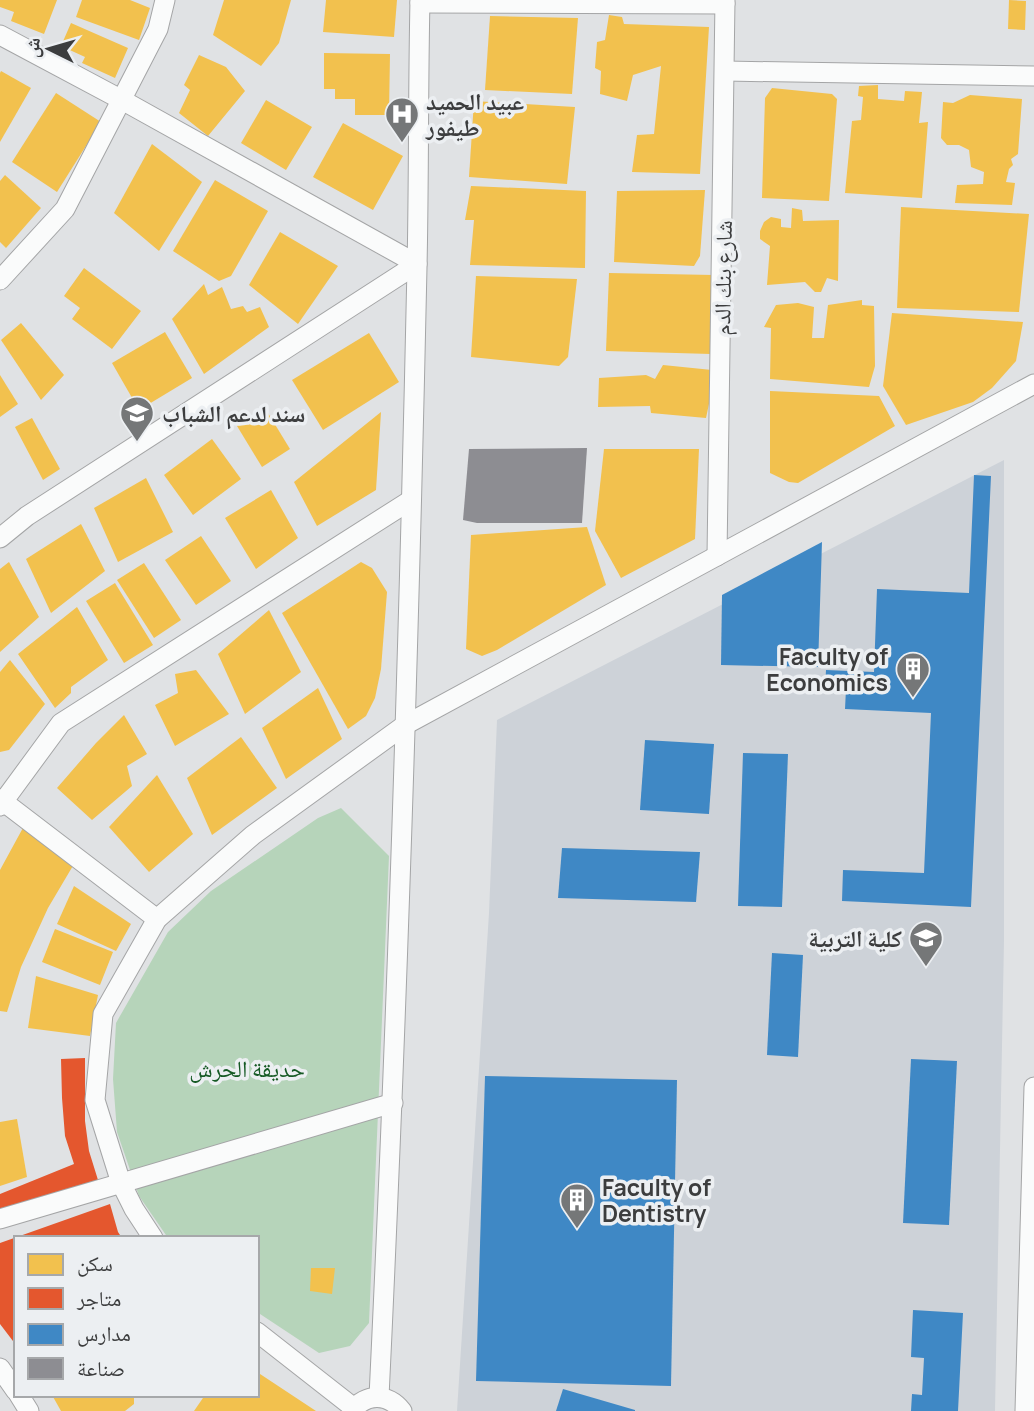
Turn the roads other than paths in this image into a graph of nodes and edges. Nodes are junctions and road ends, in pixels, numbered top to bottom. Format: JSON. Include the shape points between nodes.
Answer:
{"nodes":[{"id":1,"x":165,"y":0,"type":"edge"},
{"id":2,"x":420,"y":2,"type":"edge"},
{"id":3,"x":725,"y":2,"type":"edge"},
{"id":4,"x":0,"y":35,"type":"edge"},
{"id":5,"x":725,"y":71,"type":"junction"},
{"id":6,"x":1034,"y":76,"type":"edge"},
{"id":7,"x":122,"y":100,"type":"junction"},
{"id":8,"x":417,"y":264,"type":"junction"},
{"id":9,"x":0,"y":280,"type":"edge"},
{"id":10,"x":1034,"y":384,"type":"edge"},
{"id":11,"x":411,"y":500,"type":"junction"},
{"id":12,"x":0,"y":538,"type":"edge"},
{"id":13,"x":717,"y":556,"type":"junction"},
{"id":14,"x":405,"y":724,"type":"junction"},
{"id":15,"x":1,"y":802,"type":"edge"},
{"id":16,"x":157,"y":919,"type":"junction"},
{"id":17,"x":1034,"y":1087,"type":"edge"},
{"id":18,"x":1034,"y":1096,"type":"edge"},
{"id":19,"x":393,"y":1102,"type":"junction"},
{"id":20,"x":121,"y":1183,"type":"junction"},
{"id":21,"x":0,"y":1219,"type":"edge"},
{"id":22,"x":152,"y":1236,"type":"edge"},
{"id":23,"x":259,"y":1334,"type":"edge"},
{"id":24,"x":0,"y":1368,"type":"edge"},
{"id":25,"x":14,"y":1389,"type":"edge"},
{"id":26,"x":379,"y":1397,"type":"junction"},
{"id":27,"x":353,"y":1409,"type":"edge"},
{"id":28,"x":402,"y":1411,"type":"edge"},
{"id":29,"x":1025,"y":1411,"type":"edge"}],
"edges":[{"from":1,"to":7,"type":"street","via":[[158,29]]},
{"from":2,"to":3,"type":"street"},
{"from":2,"to":8,"type":"street"},
{"from":3,"to":5,"type":"street","name":"شارع بنك الدم"},
{"from":4,"to":7,"type":"street"},
{"from":5,"to":6,"type":"street"},
{"from":5,"to":13,"type":"street","name":"شارع بنك الدم"},
{"from":7,"to":8,"type":"street"},
{"from":7,"to":9,"type":"street","via":[[65,209]]},
{"from":8,"to":11,"type":"street"},
{"from":8,"to":12,"type":"street","via":[[27,516]]},
{"from":10,"to":13,"type":"street"},
{"from":11,"to":14,"type":"street"},
{"from":11,"to":15,"type":"street","via":[[61,723]]},
{"from":13,"to":14,"type":"street"},
{"from":14,"to":16,"type":"street","via":[[253,835]]},
{"from":14,"to":19,"type":"street"},
{"from":15,"to":16,"type":"street"},
{"from":16,"to":20,"type":"street","via":[[103,1014],[95,1100]]},
{"from":17,"to":18,"type":"street"},
{"from":18,"to":29,"type":"street"},
{"from":19,"to":20,"type":"street"},
{"from":19,"to":26,"type":"street"},
{"from":20,"to":21,"type":"street"},
{"from":20,"to":22,"type":"street"},
{"from":23,"to":27,"type":"street"},
{"from":24,"to":25,"type":"street"},
{"from":26,"to":27,"type":"street","via":[[366,1399]]},
{"from":26,"to":28,"type":"street"}]}
